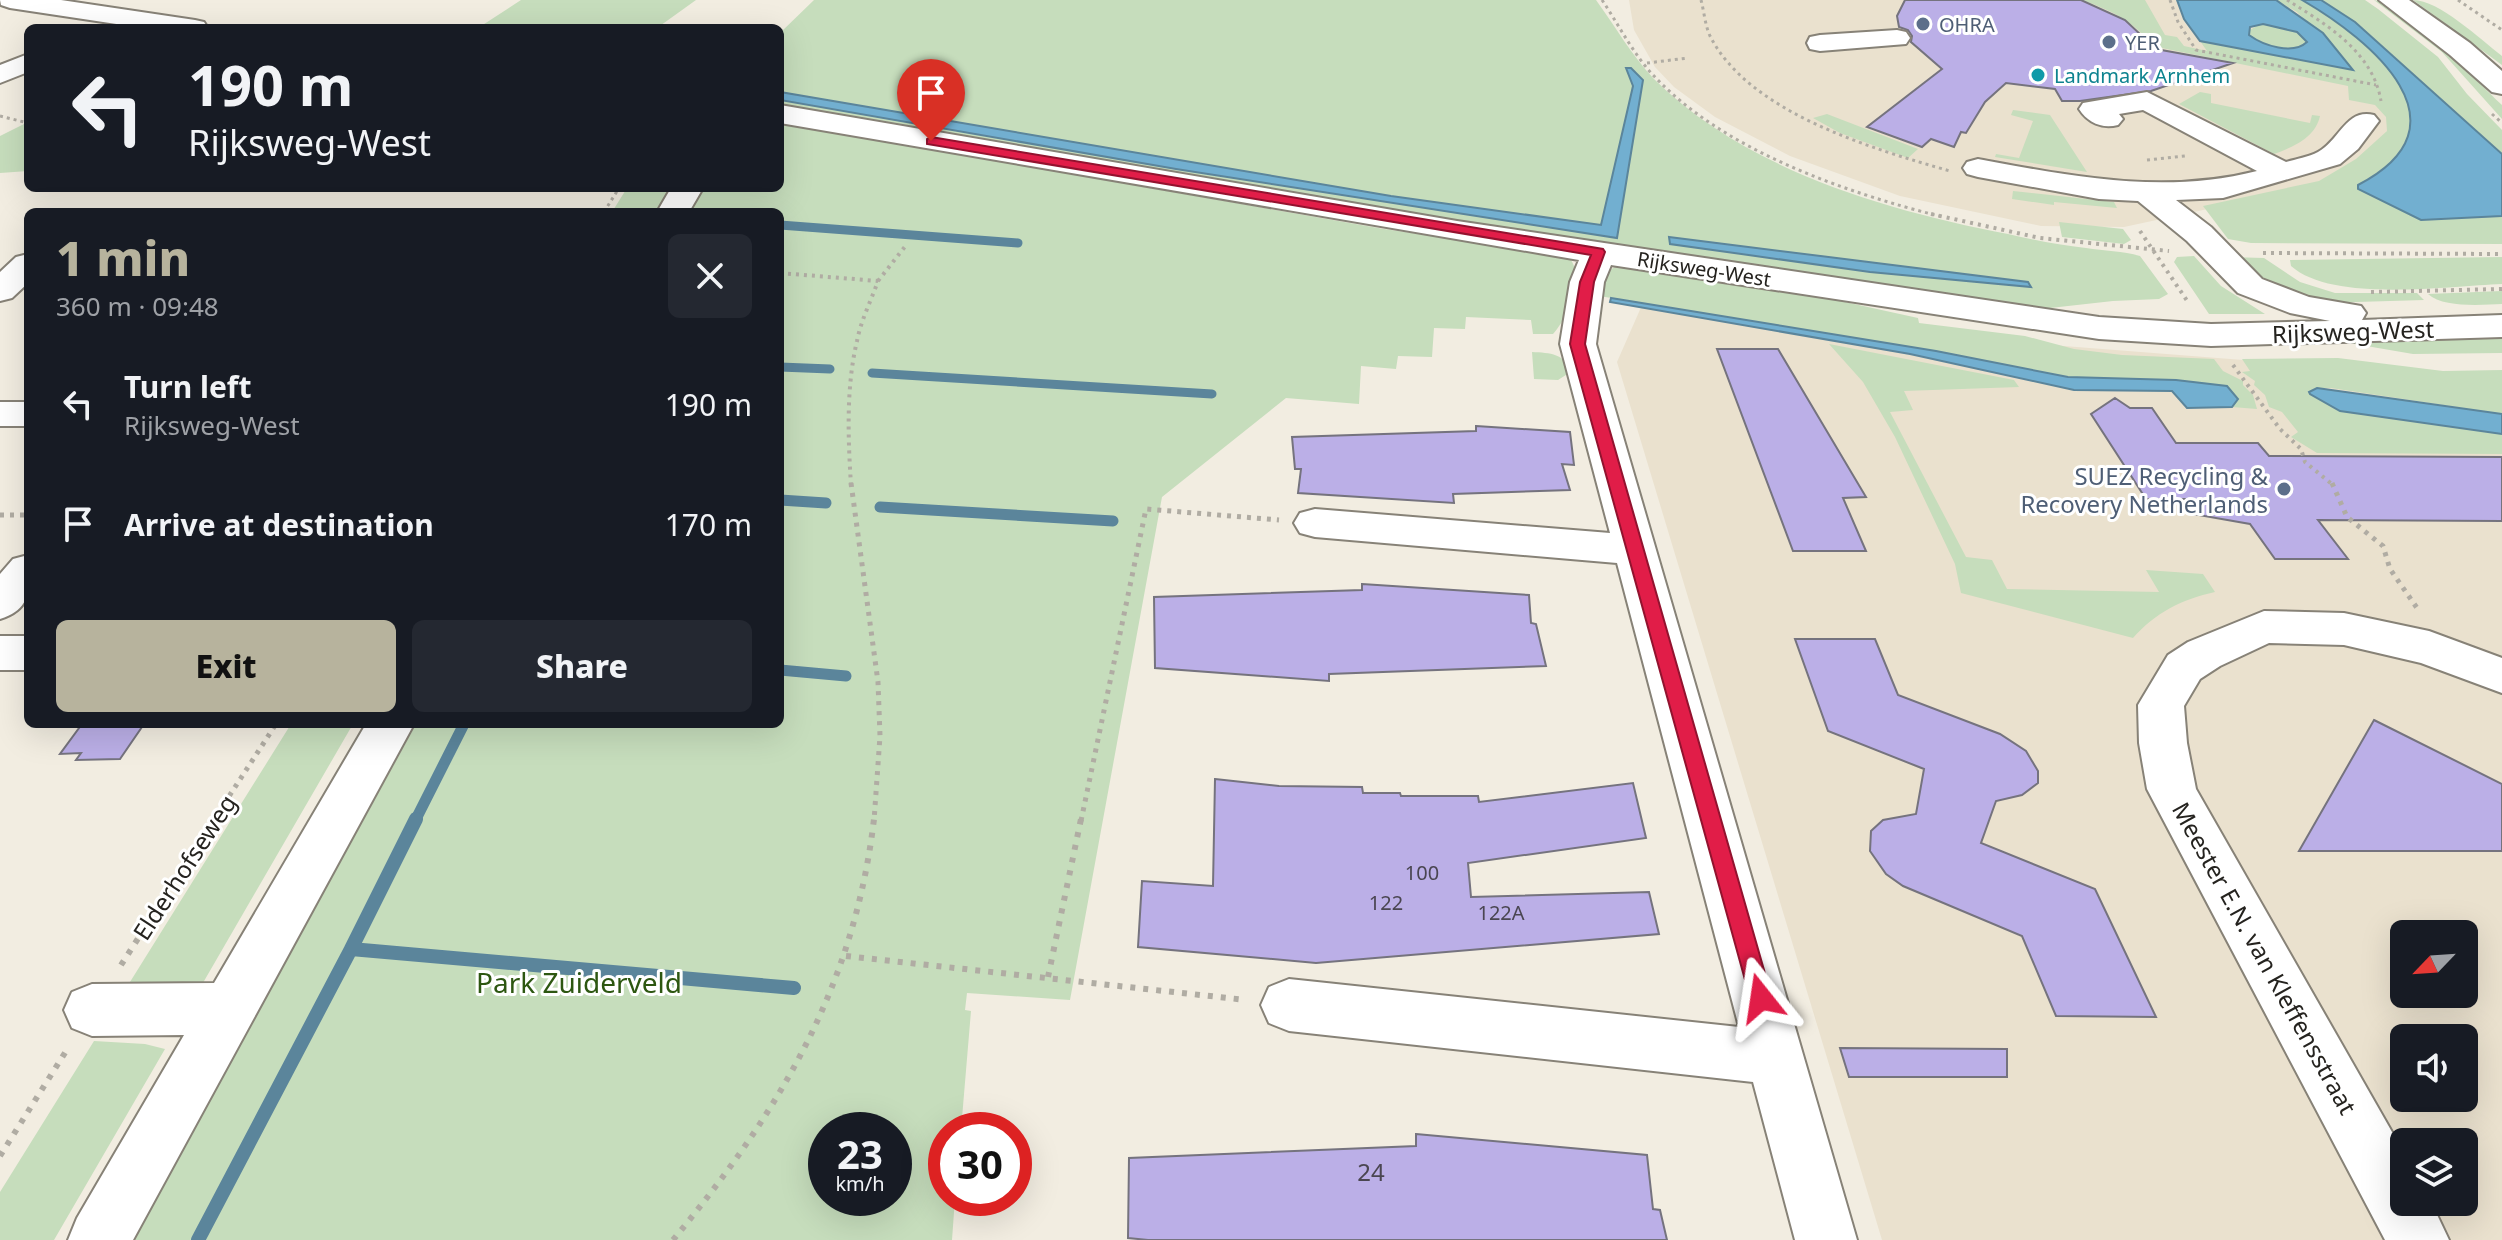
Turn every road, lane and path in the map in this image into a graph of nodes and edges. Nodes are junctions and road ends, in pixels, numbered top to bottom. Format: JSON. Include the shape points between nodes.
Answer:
{"nodes":[{"id":1,"x":10,"y":0,"type":"edge"},
{"id":2,"x":1602,"y":0,"type":"edge"},
{"id":3,"x":1701,"y":0,"type":"edge"},
{"id":4,"x":2170,"y":0,"type":"edge"},
{"id":5,"x":2287,"y":0,"type":"edge"},
{"id":6,"x":2392,"y":0,"type":"edge"},
{"id":7,"x":2458,"y":0,"type":"edge"},
{"id":8,"x":109,"y":23,"type":"edge"},
{"id":9,"x":2502,"y":30,"type":"edge"},
{"id":10,"x":1897,"y":38,"type":"dead end"},
{"id":11,"x":1820,"y":43,"type":"dead end"},
{"id":12,"x":1688,"y":58,"type":"dead end"},
{"id":13,"x":1646,"y":63,"type":"junction"},
{"id":14,"x":24,"y":64,"type":"edge"},
{"id":15,"x":0,"y":75,"type":"edge"},
{"id":16,"x":2376,"y":85,"type":"junction"},
{"id":17,"x":2502,"y":86,"type":"edge"},
{"id":18,"x":784,"y":115,"type":"edge"},
{"id":19,"x":0,"y":116,"type":"edge"},
{"id":20,"x":2108,"y":119,"type":"dead end"},
{"id":21,"x":2364,"y":121,"type":"joint"},
{"id":22,"x":24,"y":122,"type":"edge"},
{"id":23,"x":1978,"y":168,"type":"joint"},
{"id":24,"x":2284,"y":173,"type":"junction"},
{"id":25,"x":2146,"y":192,"type":"junction"},
{"id":26,"x":2138,"y":228,"type":"dead end"},
{"id":27,"x":907,"y":244,"type":"dead end"},
{"id":28,"x":24,"y":248,"type":"edge"},
{"id":29,"x":0,"y":249,"type":"edge"},
{"id":30,"x":2153,"y":250,"type":"junction"},
{"id":31,"x":1599,"y":252,"type":"junction"},
{"id":32,"x":2209,"y":252,"type":"junction"},
{"id":33,"x":2273,"y":253,"type":"junction"},
{"id":34,"x":2502,"y":254,"type":"edge"},
{"id":35,"x":2278,"y":260,"type":"dead end"},
{"id":36,"x":24,"y":268,"type":"edge"},
{"id":37,"x":784,"y":273,"type":"edge"},
{"id":38,"x":878,"y":281,"type":"junction"},
{"id":39,"x":2502,"y":289,"type":"edge"},
{"id":40,"x":0,"y":291,"type":"edge"},
{"id":41,"x":2367,"y":304,"type":"junction"},
{"id":42,"x":2502,"y":310,"type":"edge"},
{"id":43,"x":2291,"y":318,"type":"junction"},
{"id":44,"x":2060,"y":320,"type":"junction"},
{"id":45,"x":2502,"y":326,"type":"edge"},
{"id":46,"x":2334,"y":332,"type":"junction"},
{"id":47,"x":2230,"y":360,"type":"dead end"},
{"id":48,"x":0,"y":414,"type":"edge"},
{"id":49,"x":24,"y":414,"type":"edge"},
{"id":50,"x":0,"y":515,"type":"edge"},
{"id":51,"x":24,"y":515,"type":"edge"},
{"id":52,"x":1315,"y":523,"type":"joint"},
{"id":53,"x":1637,"y":550,"type":"junction"},
{"id":54,"x":24,"y":575,"type":"edge"},
{"id":55,"x":0,"y":603,"type":"edge"},
{"id":56,"x":2421,"y":613,"type":"dead end"},
{"id":57,"x":0,"y":653,"type":"edge"},
{"id":58,"x":24,"y":653,"type":"edge"},
{"id":59,"x":2502,"y":676,"type":"edge"},
{"id":60,"x":273,"y":728,"type":"edge"},
{"id":61,"x":388,"y":728,"type":"edge"},
{"id":62,"x":846,"y":956,"type":"junction"},
{"id":63,"x":1048,"y":977,"type":"junction"},
{"id":64,"x":1289,"y":1005,"type":"joint"},
{"id":65,"x":229,"y":1009,"type":"junction"},
{"id":66,"x":92,"y":1010,"type":"junction"},
{"id":67,"x":1778,"y":1058,"type":"junction"},
{"id":68,"x":0,"y":1156,"type":"edge"},
{"id":69,"x":99,"y":1240,"type":"edge"},
{"id":70,"x":673,"y":1240,"type":"edge"},
{"id":71,"x":1826,"y":1240,"type":"edge"},
{"id":72,"x":2418,"y":1240,"type":"edge"}],
"edges":[{"from":1,"to":8,"type":"street"},
{"from":2,"to":13,"type":"path"},
{"from":3,"to":23,"type":"path","via":[[1702,16],[1715,43],[1750,81],[1789,111],[1897,156],[1960,174]]},
{"from":4,"to":16,"type":"path","via":[[2196,50]]},
{"from":5,"to":16,"type":"path","via":[[2328,24],[2363,59]]},
{"from":6,"to":17,"type":"street"},
{"from":7,"to":9,"type":"path"},
{"from":10,"to":11,"type":"street"},
{"from":12,"to":13,"type":"path"},
{"from":13,"to":30,"type":"path","via":[[1687,107],[1831,182],[2021,234]]},
{"from":14,"to":15,"type":"street"},
{"from":16,"to":21,"type":"path","via":[[2381,116]]},
{"from":18,"to":31,"type":"street","name":"Rijksweg-West"},
{"from":19,"to":22,"type":"path"},
{"from":20,"to":24,"type":"street","via":[[2093,109],[2147,101]]},
{"from":21,"to":24,"type":"street","via":[[2329,158]]},
{"from":23,"to":25,"type":"street","via":[[2099,190]]},
{"from":24,"to":25,"type":"street","via":[[2223,189]]},
{"from":25,"to":32,"type":"street","via":[[2179,221],[2184,234]]},
{"from":26,"to":30,"type":"path"},
{"from":27,"to":38,"type":"path"},
{"from":28,"to":29,"type":"street"},
{"from":30,"to":32,"type":"path"},
{"from":31,"to":44,"type":"street","name":"Rijksweg-West"},
{"from":31,"to":53,"type":"street","via":[[1587,282],[1578,344]]},
{"from":32,"to":33,"type":"path"},
{"from":32,"to":41,"type":"street","via":[[2270,296],[2302,306]]},
{"from":32,"to":43,"type":"street","via":[[2240,294]]},
{"from":33,"to":34,"type":"path"},
{"from":33,"to":35,"type":"path"},
{"from":36,"to":40,"type":"street"},
{"from":37,"to":38,"type":"path"},
{"from":38,"to":62,"type":"path","via":[[856,343],[849,440],[878,681],[878,765],[870,858]]},
{"from":39,"to":41,"type":"path"},
{"from":41,"to":42,"type":"street","name":"Rijksweg-West"},
{"from":41,"to":43,"type":"street","name":"Rijksweg-West"},
{"from":43,"to":44,"type":"street","name":"Rijksweg-West"},
{"from":43,"to":46,"type":"street"},
{"from":44,"to":46,"type":"street","name":"Rijksweg-West","via":[[2099,328],[2211,335]]},
{"from":45,"to":46,"type":"street","name":"Rijksweg-West"},
{"from":47,"to":56,"type":"path","via":[[2301,449],[2305,462],[2331,482],[2347,517],[2383,546],[2390,569]]},
{"from":48,"to":49,"type":"street"},
{"from":50,"to":51,"type":"path"},
{"from":52,"to":53,"type":"street"},
{"from":52,"to":63,"type":"path","via":[[1146,509]]},
{"from":53,"to":67,"type":"street"},
{"from":54,"to":55,"type":"street"},
{"from":57,"to":58,"type":"street"},
{"from":59,"to":72,"type":"street","name":"Meester E.N. van Kleffensstraat","via":[[2429,648],[2344,629],[2264,627],[2184,667],[2161,705],[2172,789]]},
{"from":60,"to":66,"type":"path","name":"Elderhofseweg"},
{"from":61,"to":65,"type":"street"},
{"from":62,"to":63,"type":"path"},
{"from":62,"to":70,"type":"path","via":[[780,1095]]},
{"from":63,"to":64,"type":"path"},
{"from":64,"to":67,"type":"street"},
{"from":65,"to":66,"type":"street"},
{"from":65,"to":69,"type":"street"},
{"from":66,"to":68,"type":"path","name":"Elderhofseweg"},
{"from":67,"to":71,"type":"street"}]}
